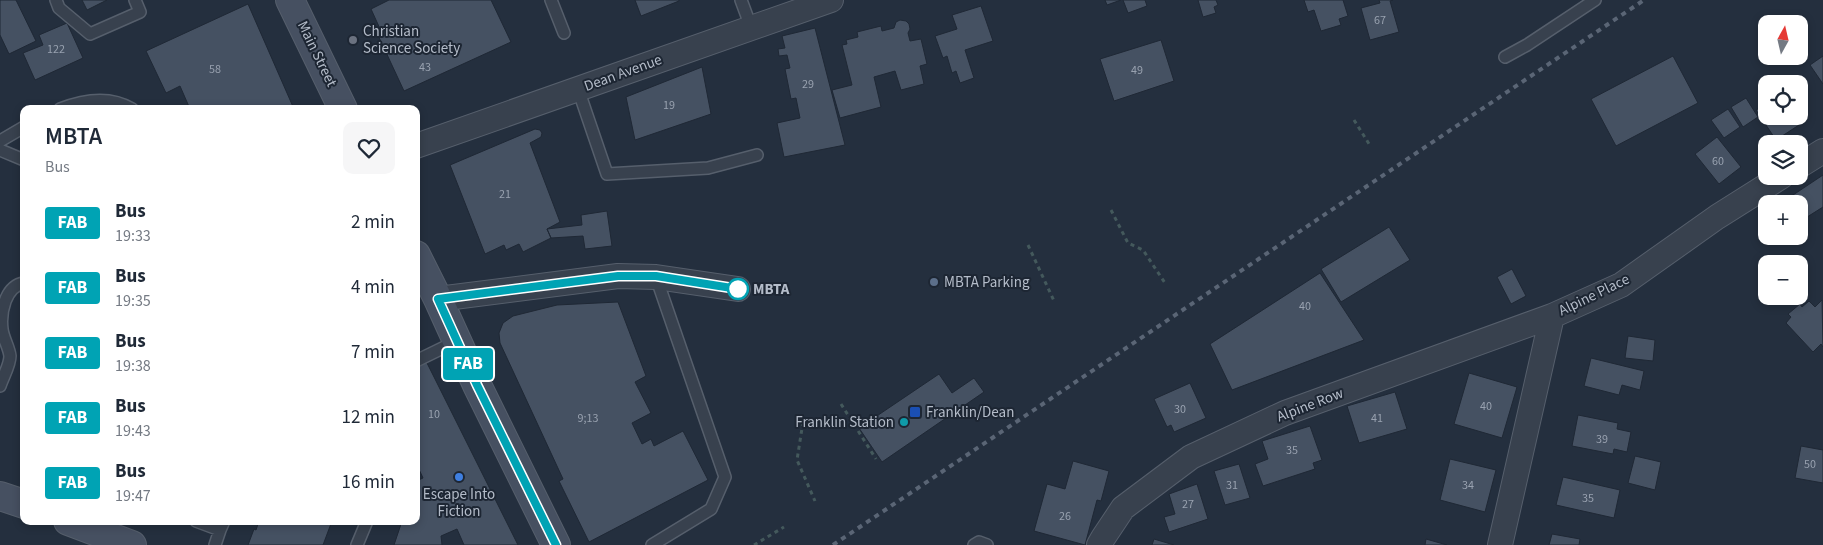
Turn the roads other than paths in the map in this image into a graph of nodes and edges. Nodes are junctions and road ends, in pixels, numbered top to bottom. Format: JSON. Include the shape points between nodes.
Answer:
{"nodes":[{"id":1,"x":56,"y":0,"type":"edge"},
{"id":2,"x":135,"y":0,"type":"edge"},
{"id":3,"x":290,"y":0,"type":"edge"},
{"id":4,"x":551,"y":0,"type":"edge"},
{"id":5,"x":741,"y":0,"type":"edge"},
{"id":6,"x":831,"y":0,"type":"edge"},
{"id":7,"x":1595,"y":0,"type":"edge"},
{"id":8,"x":751,"y":27,"type":"junction"},
{"id":9,"x":564,"y":33,"type":"dead end"},
{"id":10,"x":1504,"y":57,"type":"dead end"},
{"id":11,"x":578,"y":89,"type":"junction"},
{"id":12,"x":70,"y":105,"type":"edge"},
{"id":13,"x":124,"y":105,"type":"edge"},
{"id":14,"x":341,"y":105,"type":"edge"},
{"id":15,"x":20,"y":129,"type":"edge"},
{"id":16,"x":1,"y":141,"type":"edge"},
{"id":17,"x":420,"y":145,"type":"edge"},
{"id":18,"x":1823,"y":151,"type":"edge"},
{"id":19,"x":757,"y":155,"type":"dead end"},
{"id":20,"x":20,"y":157,"type":"edge"},
{"id":21,"x":1808,"y":160,"type":"edge"},
{"id":22,"x":1768,"y":185,"type":"edge"},
{"id":23,"x":420,"y":263,"type":"edge"},
{"id":24,"x":656,"y":276,"type":"junction"},
{"id":25,"x":20,"y":285,"type":"edge"},
{"id":26,"x":738,"y":289,"type":"dead end"},
{"id":27,"x":438,"y":299,"type":"junction"},
{"id":28,"x":1552,"y":316,"type":"junction"},
{"id":29,"x":457,"y":341,"type":"junction"},
{"id":30,"x":420,"y":359,"type":"edge"},
{"id":31,"x":0,"y":386,"type":"edge"},
{"id":32,"x":0,"y":496,"type":"edge"},
{"id":33,"x":20,"y":503,"type":"edge"},
{"id":34,"x":79,"y":525,"type":"edge"},
{"id":35,"x":366,"y":525,"type":"edge"},
{"id":36,"x":222,"y":526,"type":"edge"},
{"id":37,"x":132,"y":545,"type":"edge"},
{"id":38,"x":215,"y":545,"type":"edge"},
{"id":39,"x":358,"y":545,"type":"edge"},
{"id":40,"x":556,"y":545,"type":"edge"},
{"id":41,"x":652,"y":545,"type":"edge"},
{"id":42,"x":974,"y":545,"type":"edge"},
{"id":43,"x":987,"y":545,"type":"edge"},
{"id":44,"x":1099,"y":545,"type":"edge"},
{"id":45,"x":1500,"y":545,"type":"edge"}],
"edges":[{"from":1,"to":2,"type":"lane","via":[[60,8],[90,34],[140,12]]},
{"from":3,"to":14,"type":"main road","name":"Main Street"},
{"from":4,"to":9,"type":"lane"},
{"from":5,"to":8,"type":"lane"},
{"from":6,"to":8,"type":"street","name":"Dean Avenue"},
{"from":7,"to":10,"type":"lane"},
{"from":8,"to":11,"type":"street","name":"Dean Avenue"},
{"from":11,"to":17,"type":"street","name":"Dean Avenue"},
{"from":11,"to":19,"type":"lane","via":[[607,174],[708,168]]},
{"from":12,"to":13,"type":"lane","via":[[98,100]]},
{"from":15,"to":16,"type":"lane"},
{"from":16,"to":20,"type":"lane"},
{"from":18,"to":21,"type":"street"},
{"from":22,"to":28,"type":"street","name":"Alpine Place","via":[[1620,285]]},
{"from":23,"to":27,"type":"main road"},
{"from":24,"to":26,"type":"street"},
{"from":24,"to":27,"type":"street","via":[[618,276]]},
{"from":24,"to":41,"type":"lane","via":[[725,477],[712,509]]},
{"from":25,"to":31,"type":"lane","via":[[13,288],[1,318],[10,355]]},
{"from":27,"to":29,"type":"main road"},
{"from":28,"to":44,"type":"street","name":"Alpine Row","via":[[1285,413],[1192,457],[1123,508]]},
{"from":28,"to":45,"type":"street","name":"Alpine Place"},
{"from":29,"to":30,"type":"lane"},
{"from":29,"to":40,"type":"main road"},
{"from":32,"to":33,"type":"main road"},
{"from":34,"to":37,"type":"main road"},
{"from":35,"to":39,"type":"lane"},
{"from":36,"to":38,"type":"lane"},
{"from":42,"to":43,"type":"lane","via":[[979,542]]}]}
